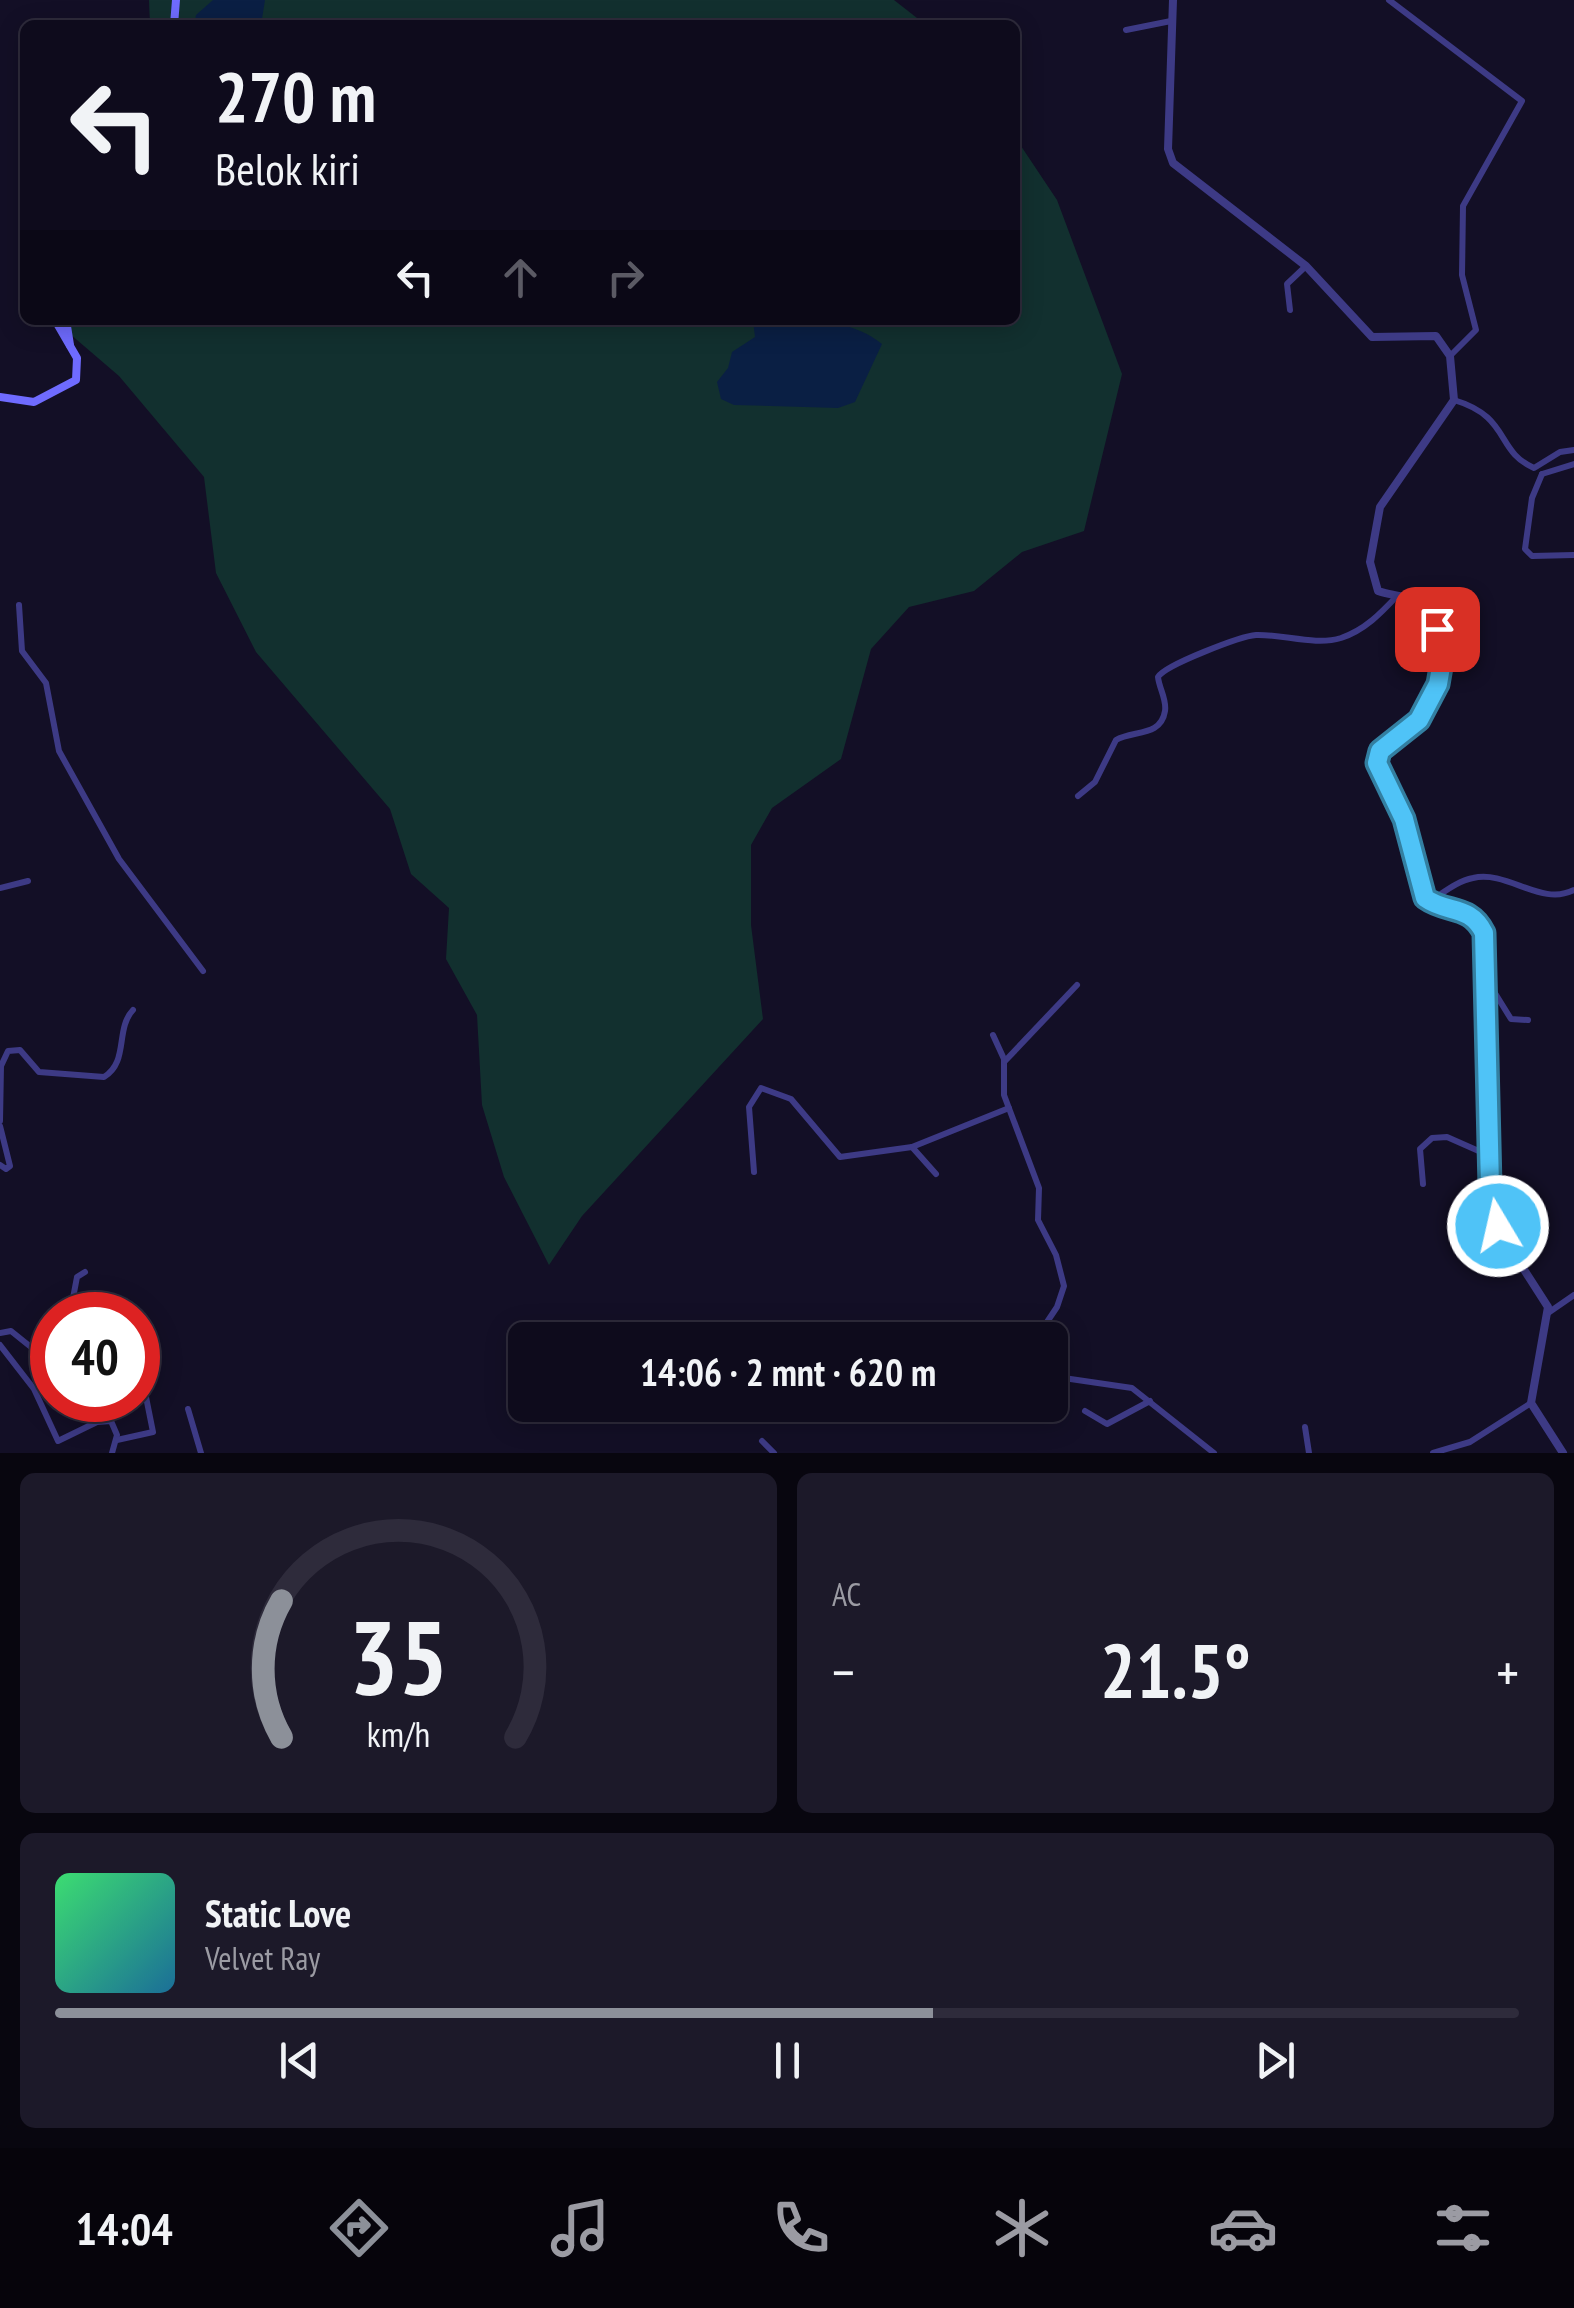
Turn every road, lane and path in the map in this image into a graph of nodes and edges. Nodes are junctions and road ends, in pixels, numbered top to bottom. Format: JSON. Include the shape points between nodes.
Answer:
{"nodes":[{"id":1,"x":1173,"y":0,"type":"edge"},
{"id":2,"x":1389,"y":0,"type":"edge"},
{"id":3,"x":1170,"y":21,"type":"junction"},
{"id":4,"x":1126,"y":30,"type":"dead end"},
{"id":5,"x":1306,"y":266,"type":"junction"},
{"id":6,"x":1290,"y":310,"type":"dead end"},
{"id":7,"x":57,"y":325,"type":"edge"},
{"id":8,"x":67,"y":325,"type":"edge"},
{"id":9,"x":70,"y":345,"type":"junction"},
{"id":10,"x":1450,"y":356,"type":"junction"},
{"id":11,"x":0,"y":396,"type":"edge"},
{"id":12,"x":1454,"y":400,"type":"junction"},
{"id":13,"x":1574,"y":450,"type":"edge"},
{"id":14,"x":1574,"y":464,"type":"edge"},
{"id":15,"x":1541,"y":470,"type":"junction"},
{"id":16,"x":1574,"y":555,"type":"edge"},
{"id":17,"x":1397,"y":596,"type":"junction"},
{"id":18,"x":19,"y":605,"type":"dead end"},
{"id":19,"x":1078,"y":796,"type":"dead end"},
{"id":20,"x":28,"y":881,"type":"dead end"},
{"id":21,"x":0,"y":888,"type":"edge"},
{"id":22,"x":1574,"y":890,"type":"edge"},
{"id":23,"x":1429,"y":902,"type":"junction"},
{"id":24,"x":203,"y":971,"type":"dead end"},
{"id":25,"x":1485,"y":978,"type":"junction"},
{"id":26,"x":1077,"y":985,"type":"dead end"},
{"id":27,"x":132,"y":1010,"type":"dead end"},
{"id":28,"x":1528,"y":1020,"type":"dead end"},
{"id":29,"x":993,"y":1036,"type":"dead end"},
{"id":30,"x":1004,"y":1062,"type":"junction"},
{"id":31,"x":1009,"y":1108,"type":"junction"},
{"id":32,"x":0,"y":1124,"type":"edge"},
{"id":33,"x":912,"y":1147,"type":"junction"},
{"id":34,"x":1491,"y":1156,"type":"junction"},
{"id":35,"x":0,"y":1165,"type":"edge"},
{"id":36,"x":754,"y":1172,"type":"dead end"},
{"id":37,"x":936,"y":1174,"type":"dead end"},
{"id":38,"x":1423,"y":1184,"type":"dead end"},
{"id":39,"x":85,"y":1272,"type":"dead end"},
{"id":40,"x":74,"y":1292,"type":"edge"},
{"id":41,"x":1574,"y":1294,"type":"edge"},
{"id":42,"x":1548,"y":1313,"type":"junction"},
{"id":43,"x":1047,"y":1322,"type":"edge"},
{"id":44,"x":0,"y":1332,"type":"edge"},
{"id":45,"x":0,"y":1345,"type":"edge"},
{"id":46,"x":30,"y":1346,"type":"edge"},
{"id":47,"x":1068,"y":1381,"type":"edge"},
{"id":48,"x":1150,"y":1401,"type":"junction"},
{"id":49,"x":1532,"y":1403,"type":"junction"},
{"id":50,"x":188,"y":1410,"type":"dead end"},
{"id":51,"x":1086,"y":1411,"type":"dead end"},
{"id":52,"x":150,"y":1422,"type":"edge"},
{"id":53,"x":1306,"y":1426,"type":"dead end"},
{"id":54,"x":117,"y":1440,"type":"junction"},
{"id":55,"x":762,"y":1441,"type":"dead end"},
{"id":56,"x":112,"y":1453,"type":"edge"},
{"id":57,"x":201,"y":1453,"type":"edge"},
{"id":58,"x":774,"y":1453,"type":"edge"},
{"id":59,"x":1214,"y":1453,"type":"edge"},
{"id":60,"x":1309,"y":1453,"type":"edge"},
{"id":61,"x":1433,"y":1453,"type":"edge"},
{"id":62,"x":1563,"y":1453,"type":"edge"}],
"edges":[{"from":1,"to":3,"type":"street"},
{"from":2,"to":10,"type":"street","via":[[1522,101],[1465,196],[1462,275],[1476,330]]},
{"from":3,"to":4,"type":"street"},
{"from":3,"to":5,"type":"street","via":[[1173,163]]},
{"from":5,"to":6,"type":"street","via":[[1287,284]]},
{"from":5,"to":10,"type":"street","via":[[1372,337],[1436,336]]},
{"from":7,"to":9,"type":"main road"},
{"from":8,"to":9,"type":"main road"},
{"from":9,"to":11,"type":"main road","via":[[79,374],[62,390],[29,403]]},
{"from":10,"to":12,"type":"street"},
{"from":12,"to":15,"type":"street","via":[[1488,415],[1518,458]]},
{"from":12,"to":17,"type":"street","via":[[1389,490],[1374,526],[1372,584]]},
{"from":13,"to":15,"type":"street","via":[[1560,452]]},
{"from":14,"to":15,"type":"street"},
{"from":15,"to":16,"type":"street","via":[[1526,549],[1532,556]]},
{"from":17,"to":19,"type":"street","via":[[1344,637],[1252,635],[1174,662],[1158,678],[1166,710],[1160,723],[1116,740],[1096,782]]},
{"from":17,"to":23,"type":"street","via":[[1428,609],[1441,656],[1440,677],[1419,720],[1380,751],[1377,763],[1404,819]]},
{"from":18,"to":24,"type":"street","via":[[22,651],[46,683],[59,751],[119,860]]},
{"from":20,"to":21,"type":"street"},
{"from":22,"to":23,"type":"street","via":[[1554,896],[1483,876]]},
{"from":23,"to":25,"type":"street","via":[[1475,917],[1486,944]]},
{"from":25,"to":28,"type":"street","via":[[1510,1019]]},
{"from":25,"to":34,"type":"street"},
{"from":26,"to":30,"type":"street"},
{"from":27,"to":32,"type":"street","via":[[116,1068],[104,1077],[40,1072],[18,1049],[8,1052]]},
{"from":29,"to":30,"type":"street"},
{"from":30,"to":31,"type":"street"},
{"from":31,"to":33,"type":"street"},
{"from":31,"to":43,"type":"street","via":[[1030,1156],[1038,1220],[1064,1286]]},
{"from":32,"to":35,"type":"street","via":[[10,1166]]},
{"from":33,"to":36,"type":"street","via":[[840,1157],[791,1098],[761,1088],[749,1107]]},
{"from":33,"to":37,"type":"street"},
{"from":34,"to":38,"type":"street","via":[[1446,1137],[1432,1138],[1420,1150]]},
{"from":34,"to":42,"type":"street","via":[[1498,1226]]},
{"from":39,"to":40,"type":"street"},
{"from":41,"to":42,"type":"street"},
{"from":42,"to":49,"type":"street"},
{"from":44,"to":46,"type":"street","via":[[12,1331]]},
{"from":45,"to":54,"type":"street","via":[[34,1388],[59,1442],[103,1421],[115,1423]]},
{"from":47,"to":48,"type":"street","via":[[1119,1383]]},
{"from":48,"to":51,"type":"street","via":[[1107,1424]]},
{"from":48,"to":59,"type":"street"},
{"from":49,"to":61,"type":"street","via":[[1470,1442]]},
{"from":49,"to":62,"type":"street"},
{"from":50,"to":57,"type":"street"},
{"from":52,"to":54,"type":"street","via":[[152,1432]]},
{"from":53,"to":60,"type":"street"},
{"from":54,"to":56,"type":"street"},
{"from":55,"to":58,"type":"street"}]}
